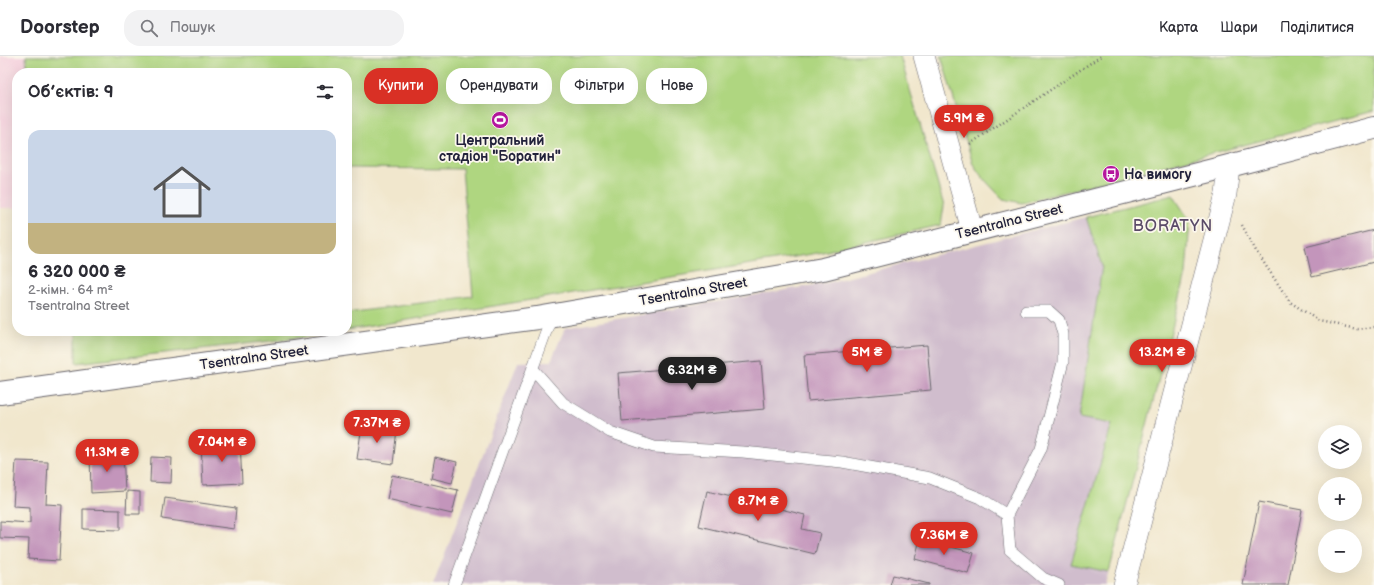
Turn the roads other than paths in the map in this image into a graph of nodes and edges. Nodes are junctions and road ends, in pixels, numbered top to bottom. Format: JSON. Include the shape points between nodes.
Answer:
{"nodes":[{"id":1,"x":924,"y":56,"type":"edge"},
{"id":2,"x":1374,"y":128,"type":"edge"},
{"id":3,"x":1229,"y":166,"type":"junction"},
{"id":4,"x":972,"y":230,"type":"junction"},
{"id":5,"x":1026,"y":311,"type":"dead end"},
{"id":6,"x":552,"y":315,"type":"junction"},
{"id":7,"x":533,"y":369,"type":"junction"},
{"id":8,"x":0,"y":393,"type":"edge"},
{"id":9,"x":1007,"y":515,"type":"junction"},
{"id":10,"x":454,"y":585,"type":"edge"},
{"id":11,"x":1059,"y":585,"type":"edge"},
{"id":12,"x":1124,"y":585,"type":"edge"}],
"edges":[{"from":1,"to":4,"type":"street"},
{"from":2,"to":3,"type":"street","name":"Tsentralna Street"},
{"from":3,"to":4,"type":"street","name":"Tsentralna Street"},
{"from":3,"to":12,"type":"street","via":[[1226,194]]},
{"from":4,"to":6,"type":"street","name":"Tsentralna Street","via":[[823,269]]},
{"from":5,"to":9,"type":"lane","via":[[1049,311],[1059,320],[1063,334],[1063,362],[1041,449]]},
{"from":6,"to":7,"type":"lane"},
{"from":6,"to":8,"type":"street","name":"Tsentralna Street"},
{"from":7,"to":9,"type":"lane","via":[[563,403],[610,432],[654,448],[743,452],[842,462],[930,478],[980,498]]},
{"from":7,"to":10,"type":"lane"},
{"from":9,"to":11,"type":"lane","via":[[1010,550],[1043,578]]}]}
